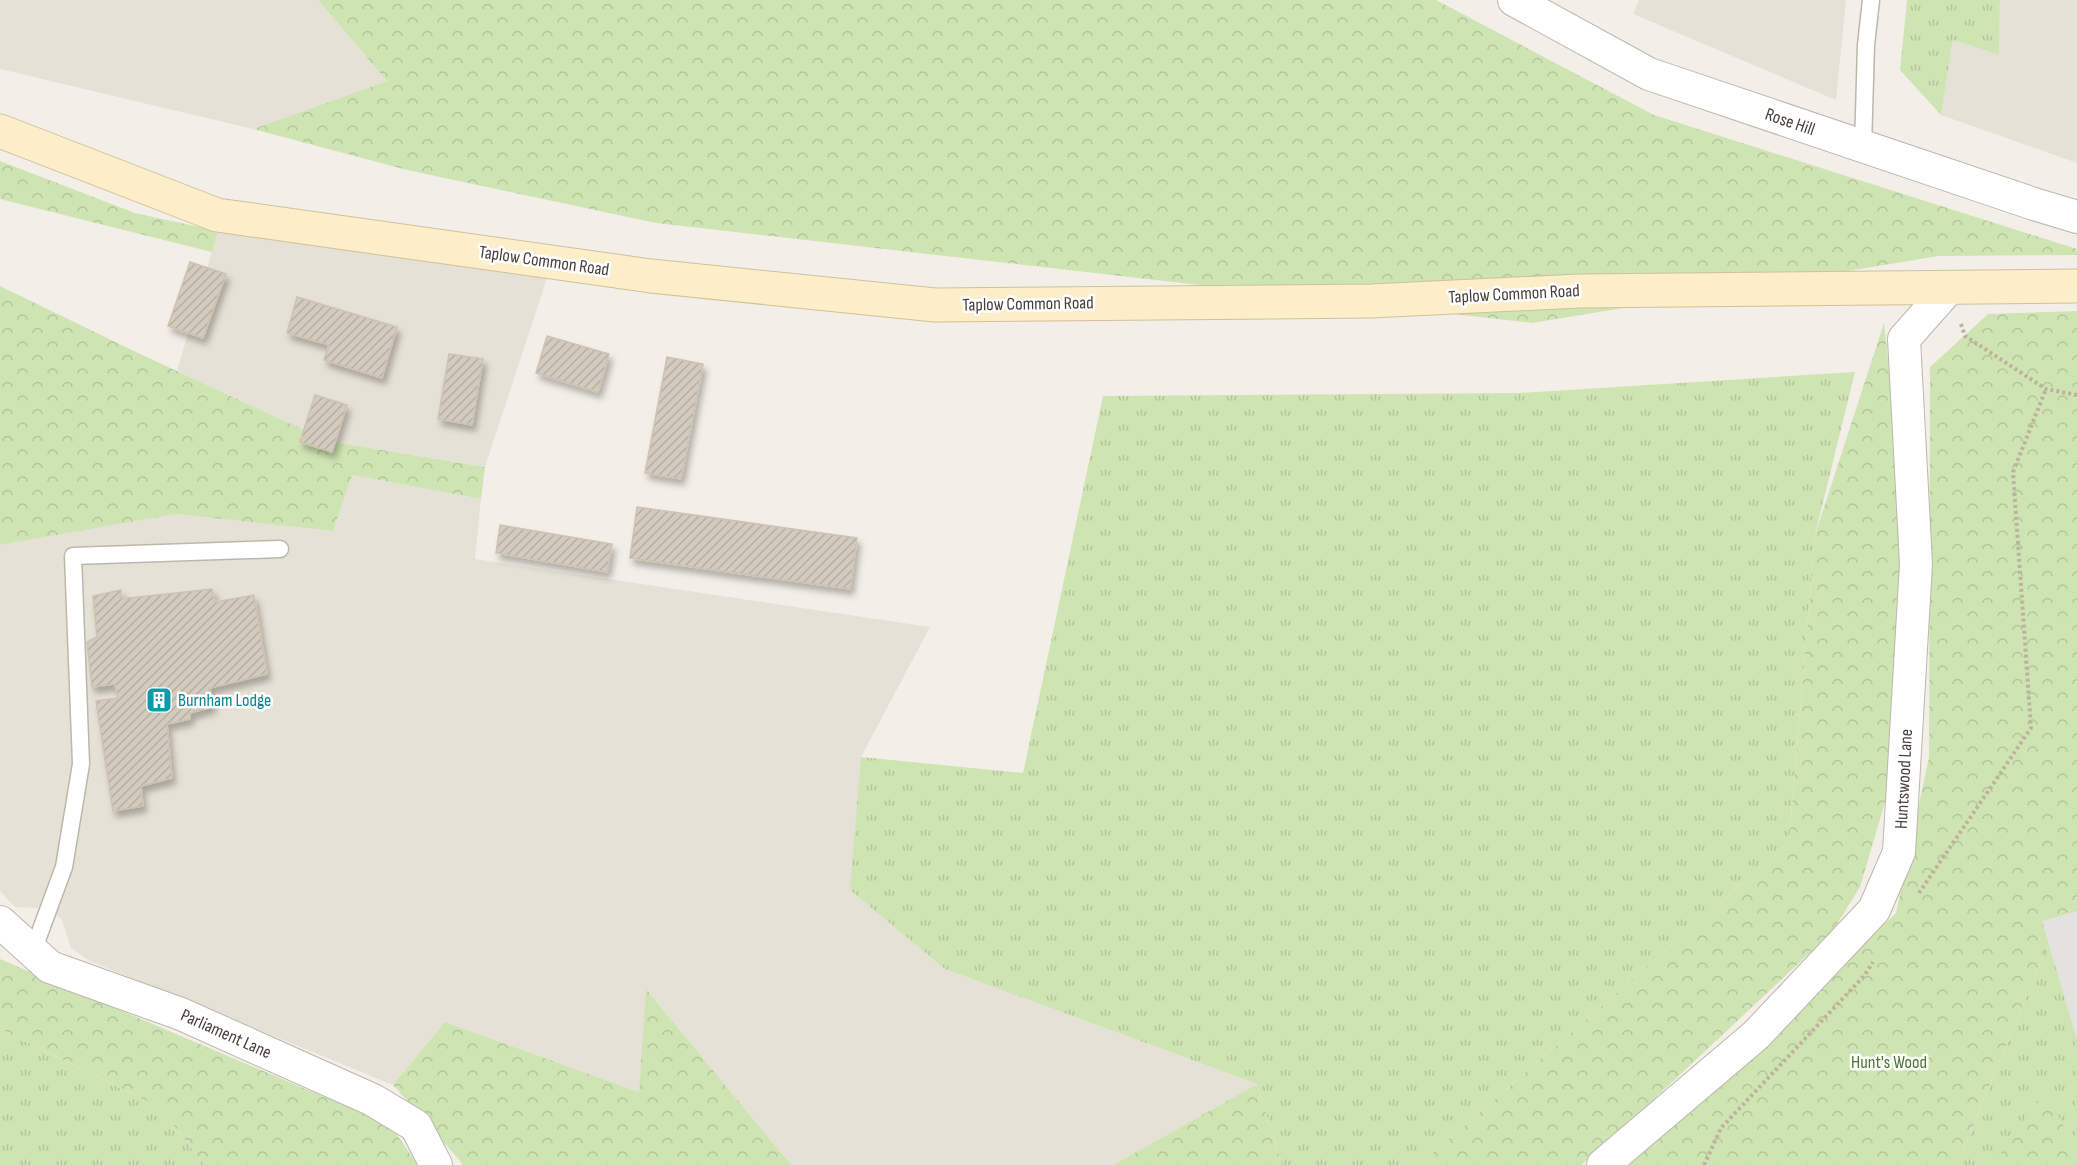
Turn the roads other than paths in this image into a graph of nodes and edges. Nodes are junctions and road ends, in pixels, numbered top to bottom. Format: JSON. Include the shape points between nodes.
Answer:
{"nodes":[{"id":1,"x":1514,"y":0,"type":"edge"},
{"id":2,"x":1871,"y":0,"type":"edge"},
{"id":3,"x":0,"y":131,"type":"edge"},
{"id":4,"x":1863,"y":147,"type":"junction"},
{"id":5,"x":2077,"y":217,"type":"edge"},
{"id":6,"x":2077,"y":286,"type":"edge"},
{"id":7,"x":1950,"y":288,"type":"junction"},
{"id":8,"x":280,"y":549,"type":"dead end"},
{"id":9,"x":0,"y":922,"type":"edge"},
{"id":10,"x":33,"y":951,"type":"junction"},
{"id":11,"x":436,"y":1165,"type":"edge"},
{"id":12,"x":1603,"y":1165,"type":"edge"}],
"edges":[{"from":1,"to":4,"type":"street","name":"Rose Hill","via":[[1648,74]]},
{"from":2,"to":4,"type":"lane"},
{"from":3,"to":7,"type":"street","name":"Taplow Common Road","via":[[217,215],[651,276],[935,305],[1371,301],[1579,291]]},
{"from":4,"to":5,"type":"street","name":"Rose Hill"},
{"from":6,"to":7,"type":"street","name":"Taplow Common Road"},
{"from":7,"to":12,"type":"street","name":"Huntswood Lane","via":[[1904,339],[1916,564],[1899,852],[1874,910],[1764,1027]]},
{"from":8,"to":10,"type":"lane","via":[[73,556],[81,764],[64,867]]},
{"from":9,"to":10,"type":"street","name":"Parliament Lane"},
{"from":10,"to":11,"type":"street","name":"Parliament Lane","via":[[50,967],[181,1014],[373,1100],[416,1126]]}]}
